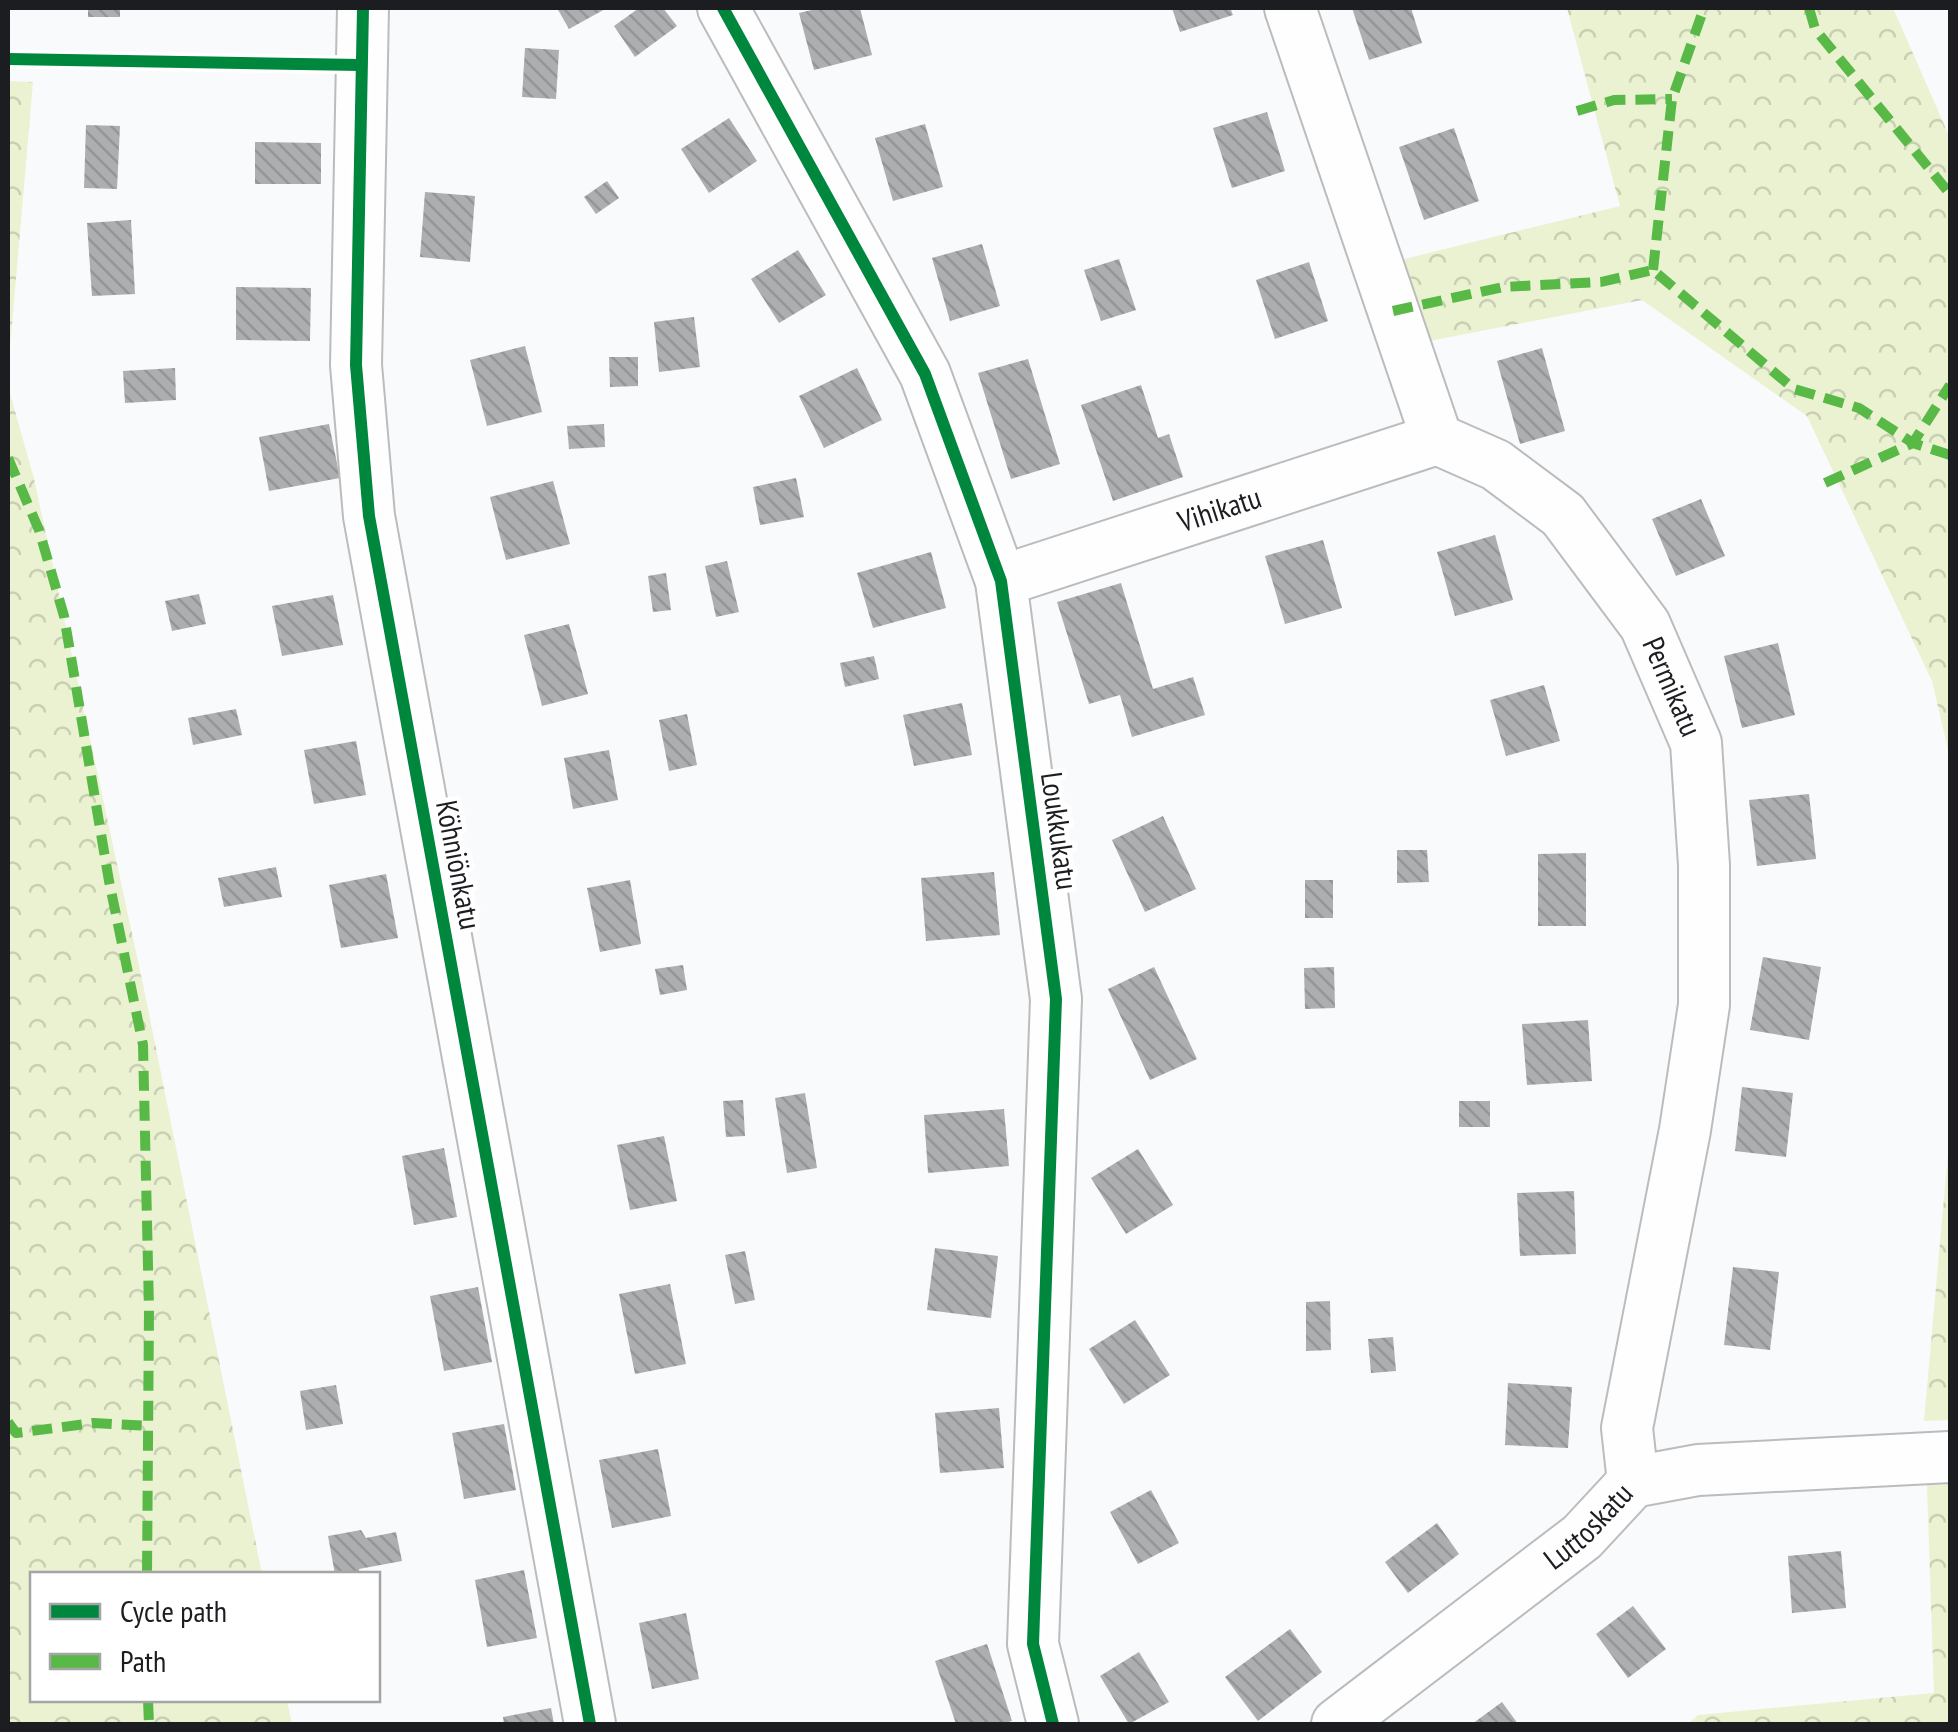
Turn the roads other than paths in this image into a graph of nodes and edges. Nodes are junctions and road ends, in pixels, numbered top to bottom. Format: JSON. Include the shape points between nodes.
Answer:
{"nodes":[{"id":1,"x":363,"y":8,"type":"edge"},
{"id":2,"x":724,"y":8,"type":"edge"},
{"id":3,"x":1290,"y":8,"type":"edge"},
{"id":4,"x":1437,"y":439,"type":"junction"},
{"id":5,"x":1001,"y":581,"type":"junction"},
{"id":6,"x":1950,"y":1457,"type":"edge"},
{"id":7,"x":1633,"y":1482,"type":"junction"},
{"id":8,"x":590,"y":1724,"type":"edge"},
{"id":9,"x":1052,"y":1724,"type":"edge"},
{"id":10,"x":1337,"y":1724,"type":"edge"}],
"edges":[{"from":1,"to":8,"type":"street","name":"Köhniönkatu","via":[[356,347],[369,516]]},
{"from":2,"to":5,"type":"street","name":"Loukkukatu","via":[[924,374]]},
{"from":3,"to":4,"type":"street"},
{"from":4,"to":5,"type":"street","name":"Vihikatu"},
{"from":4,"to":7,"type":"street","name":"Permikatu","via":[[1496,465],[1563,515],[1645,626],[1696,743],[1704,1006],[1627,1428]]},
{"from":5,"to":9,"type":"street","name":"Loukkukatu","via":[[1056,998],[1033,1644]]},
{"from":6,"to":7,"type":"street","name":"Luttoskatu","via":[[1698,1470]]},
{"from":7,"to":10,"type":"street","name":"Luttoskatu","via":[[1582,1536]]}]}
